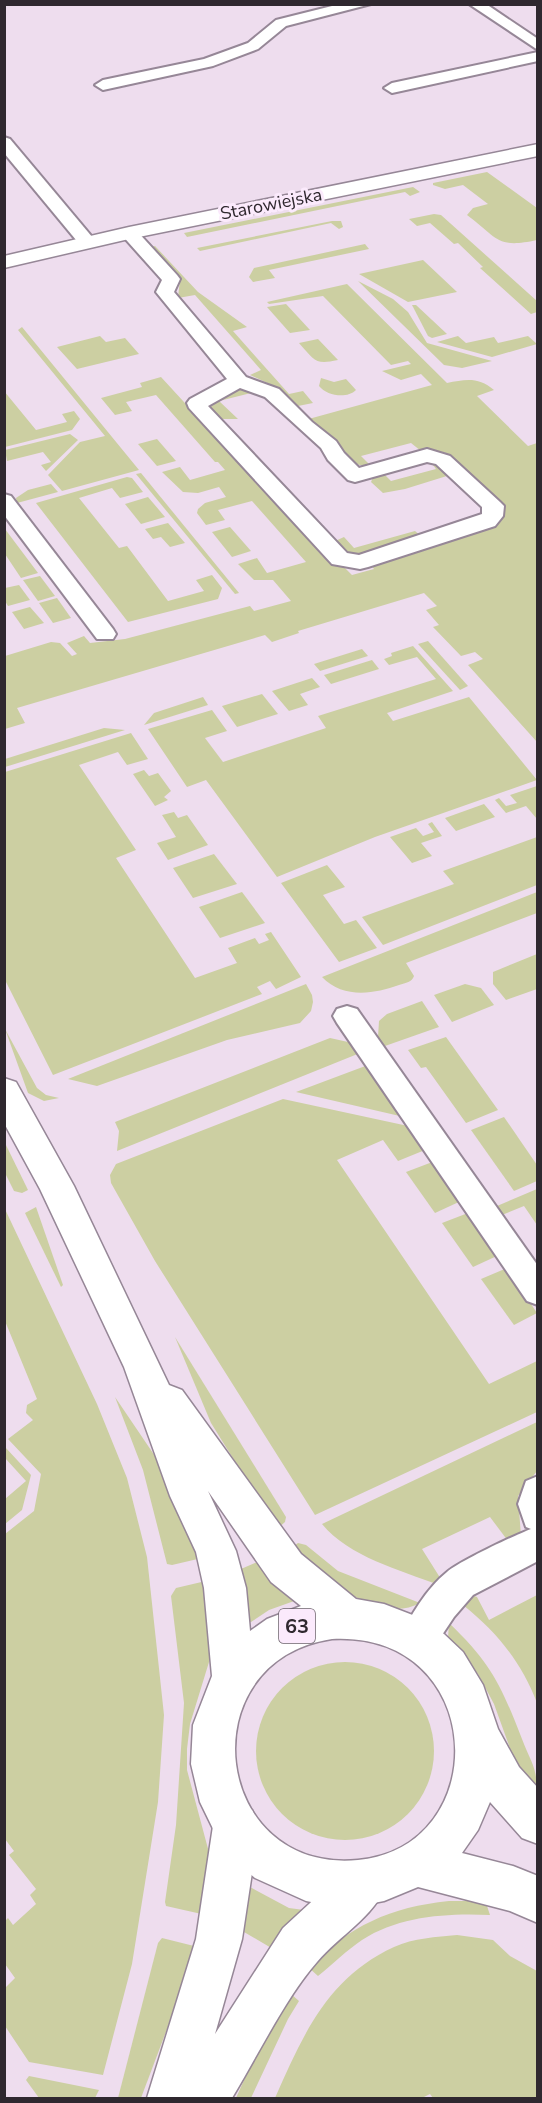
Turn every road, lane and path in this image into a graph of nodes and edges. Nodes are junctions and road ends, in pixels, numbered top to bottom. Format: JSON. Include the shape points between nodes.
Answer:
{"nodes":[{"id":1,"x":364,"y":4,"type":"edge"},
{"id":2,"x":476,"y":4,"type":"edge"},
{"id":3,"x":537,"y":46,"type":"edge"},
{"id":4,"x":537,"y":56,"type":"edge"},
{"id":5,"x":103,"y":85,"type":"dead end"},
{"id":6,"x":392,"y":88,"type":"dead end"},
{"id":7,"x":4,"y":142,"type":"edge"},
{"id":8,"x":537,"y":150,"type":"edge"},
{"id":9,"x":129,"y":233,"type":"junction"},
{"id":10,"x":87,"y":242,"type":"junction"},
{"id":11,"x":4,"y":262,"type":"edge"},
{"id":12,"x":239,"y":381,"type":"junction"},
{"id":13,"x":4,"y":500,"type":"edge"},
{"id":14,"x":105,"y":634,"type":"dead end"},
{"id":15,"x":347,"y":1016,"type":"dead end"},
{"id":16,"x":4,"y":1091,"type":"edge"},
{"id":17,"x":537,"y":1292,"type":"edge"},
{"id":18,"x":143,"y":1367,"type":"junction"},
{"id":19,"x":537,"y":1492,"type":"edge"},
{"id":20,"x":537,"y":1516,"type":"edge"},
{"id":21,"x":537,"y":1543,"type":"edge"},
{"id":22,"x":348,"y":1618,"type":"junction"},
{"id":23,"x":417,"y":1641,"type":"junction"},
{"id":24,"x":232,"y":1676,"type":"junction"},
{"id":25,"x":477,"y":1734,"type":"junction"},
{"id":26,"x":537,"y":1822,"type":"edge"},
{"id":27,"x":236,"y":1826,"type":"junction"},
{"id":28,"x":419,"y":1865,"type":"junction"},
{"id":29,"x":364,"y":1884,"type":"junction"},
{"id":30,"x":537,"y":1900,"type":"edge"},
{"id":31,"x":172,"y":2098,"type":"edge"},
{"id":32,"x":204,"y":2098,"type":"edge"}],
"edges":[{"from":1,"to":5,"type":"street","via":[[281,23],[253,46],[208,63]]},
{"from":2,"to":3,"type":"street"},
{"from":4,"to":6,"type":"street"},
{"from":7,"to":10,"type":"street"},
{"from":8,"to":9,"type":"main road","name":"Starowiejska"},
{"from":9,"to":10,"type":"main road","name":"Starowiejska"},
{"from":9,"to":12,"type":"street","via":[[171,279],[165,292]]},
{"from":10,"to":11,"type":"main road","name":"Starowiejska"},
{"from":12,"to":12,"type":"street","via":[[272,393],[329,445],[355,476],[427,455],[436,456],[493,506],[492,516],[487,521],[360,561],[340,559],[199,408],[197,403],[203,398]]},
{"from":13,"to":14,"type":"street"},
{"from":15,"to":17,"type":"street"},
{"from":16,"to":18,"type":"main road","number":"63","via":[[56,1186]]},
{"from":18,"to":22,"type":"main road","number":"63","via":[[286,1568]]},
{"from":18,"to":24,"type":"main road","number":"63","via":[[220,1565],[230,1628]]},
{"from":19,"to":20,"type":"street"},
{"from":21,"to":23,"type":"street","via":[[460,1583]]},
{"from":22,"to":23,"type":"main road","number":"63","via":[[384,1624]]},
{"from":22,"to":24,"type":"main road","number":"63","via":[[314,1620],[283,1631],[255,1650]]},
{"from":23,"to":25,"type":"main road","number":"63","via":[[445,1666],[465,1698]]},
{"from":24,"to":27,"type":"main road","number":"63","via":[[217,1711],[211,1750],[218,1790]]},
{"from":25,"to":26,"type":"main road","number":"63","via":[[503,1783]]},
{"from":25,"to":28,"type":"main road","number":"63","via":[[477,1772],[467,1808],[447,1839]]},
{"from":27,"to":29,"type":"main road","number":"63","via":[[261,1854],[292,1874],[328,1884]]},
{"from":27,"to":31,"type":"main road","via":[[219,1939]]},
{"from":28,"to":29,"type":"main road","number":"63","via":[[393,1878]]},
{"from":28,"to":30,"type":"main road","via":[[513,1889]]},
{"from":29,"to":32,"type":"main road","via":[[300,1945]]}]}
